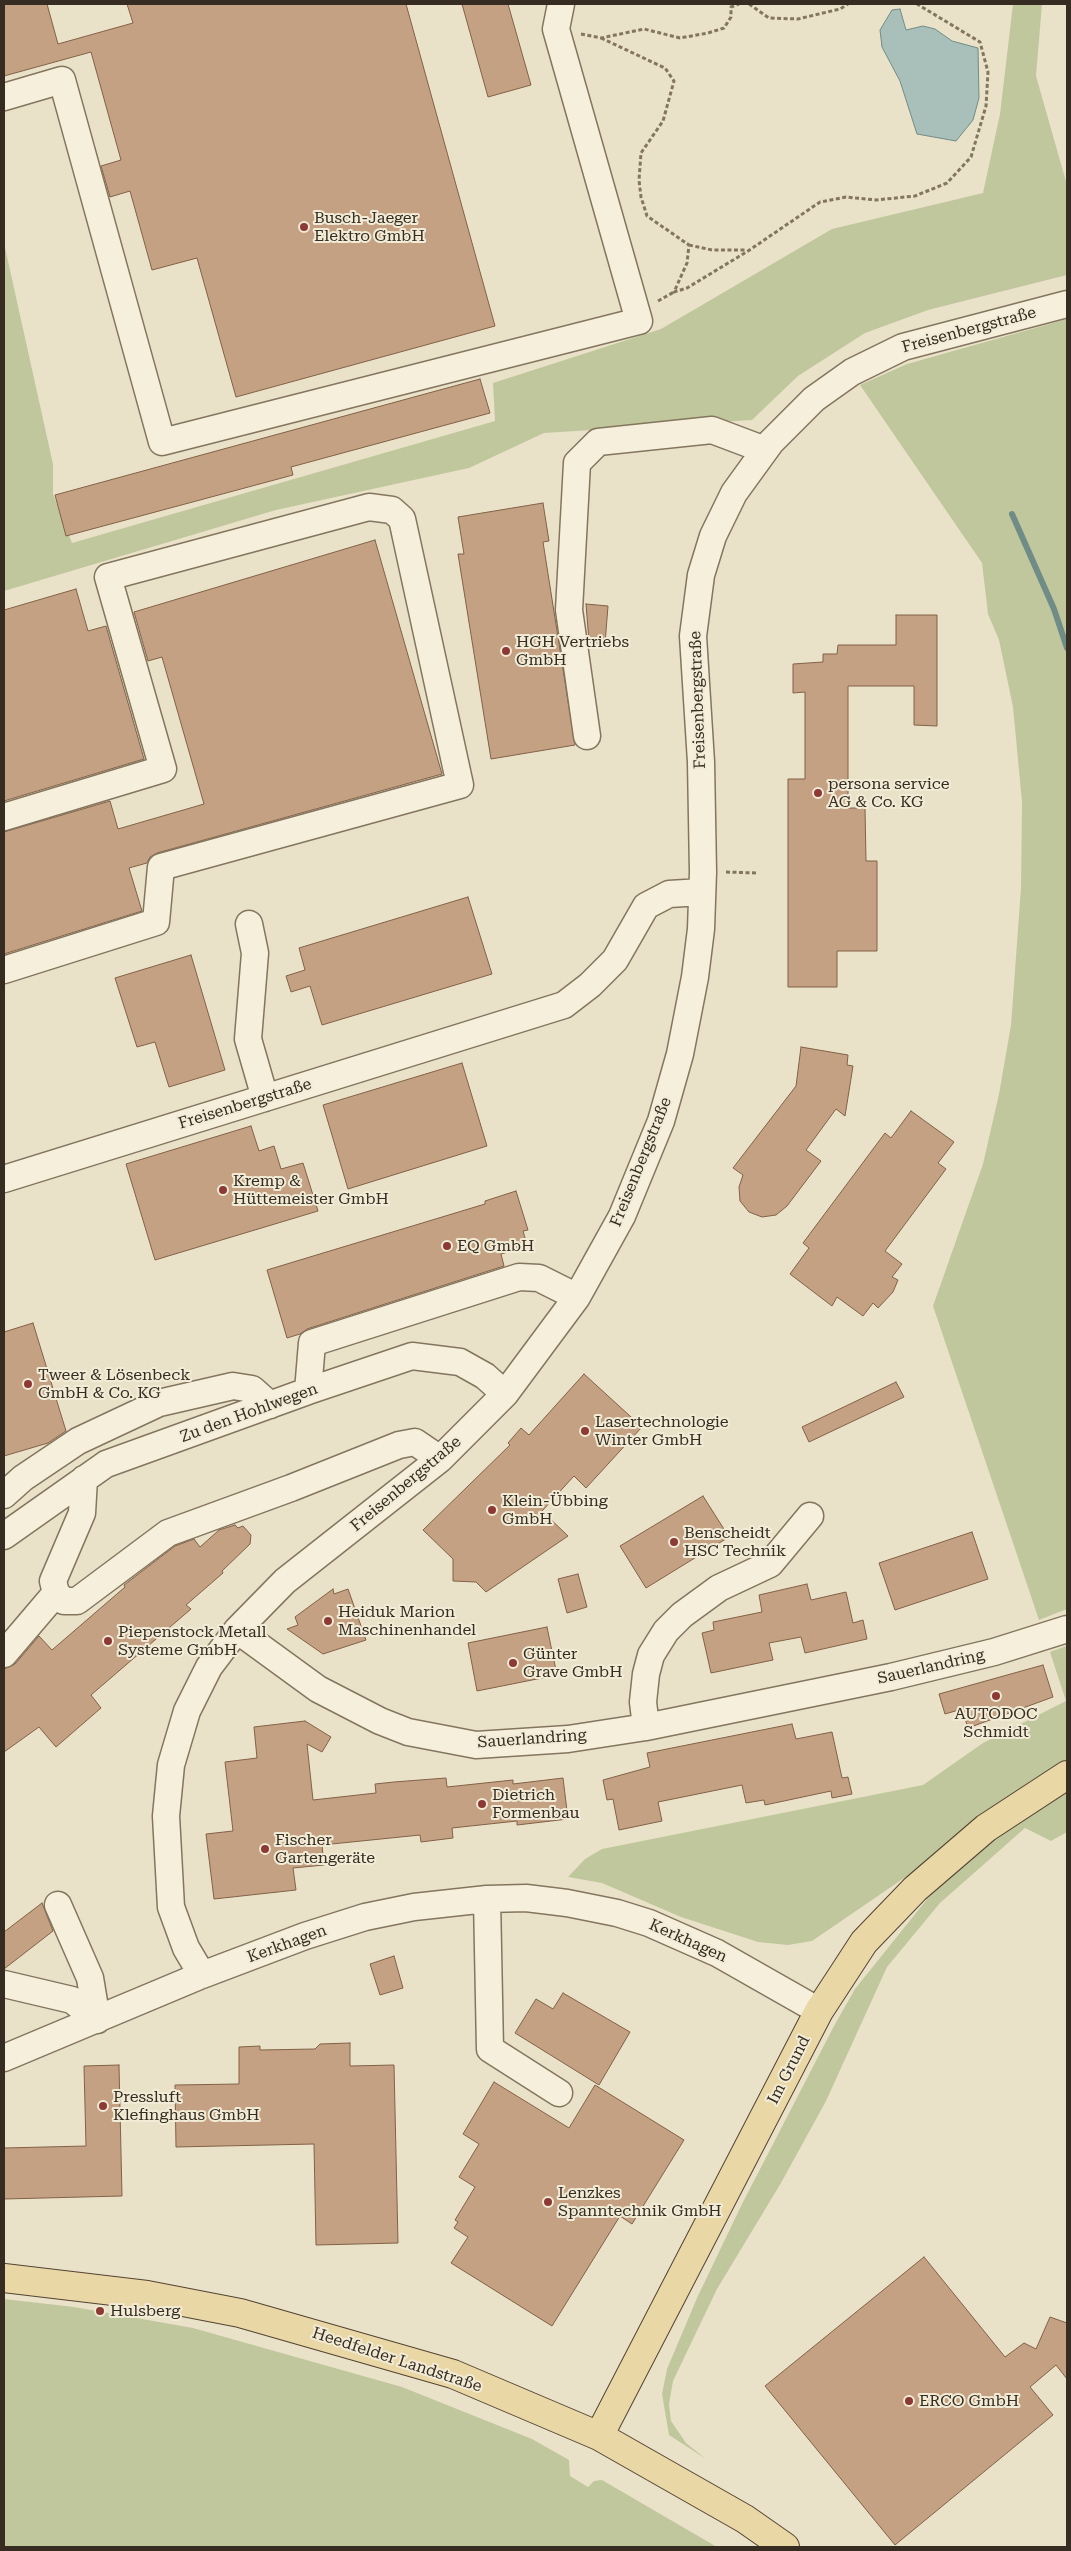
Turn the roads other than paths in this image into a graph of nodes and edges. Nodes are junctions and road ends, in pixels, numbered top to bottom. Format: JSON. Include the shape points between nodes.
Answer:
{"nodes":[{"id":1,"x":561,"y":4,"type":"edge"},
{"id":2,"x":4,"y":96,"type":"edge"},
{"id":3,"x":1067,"y":304,"type":"edge"},
{"id":4,"x":765,"y":450,"type":"junction"},
{"id":5,"x":587,"y":736,"type":"dead end"},
{"id":6,"x":4,"y":817,"type":"edge"},
{"id":7,"x":702,"y":882,"type":"junction"},
{"id":8,"x":249,"y":924,"type":"dead end"},
{"id":9,"x":4,"y":970,"type":"edge"},
{"id":10,"x":265,"y":1098,"type":"junction"},
{"id":11,"x":4,"y":1179,"type":"edge"},
{"id":12,"x":577,"y":1297,"type":"junction"},
{"id":13,"x":308,"y":1391,"type":"junction"},
{"id":14,"x":505,"y":1394,"type":"junction"},
{"id":15,"x":270,"y":1405,"type":"junction"},
{"id":16,"x":440,"y":1459,"type":"junction"},
{"id":17,"x":84,"y":1479,"type":"junction"},
{"id":18,"x":4,"y":1495,"type":"edge"},
{"id":19,"x":810,"y":1516,"type":"dead end"},
{"id":20,"x":4,"y":1536,"type":"edge"},
{"id":21,"x":56,"y":1593,"type":"junction"},
{"id":22,"x":1067,"y":1629,"type":"edge"},
{"id":23,"x":237,"y":1630,"type":"junction"},
{"id":24,"x":4,"y":1654,"type":"edge"},
{"id":25,"x":646,"y":1727,"type":"junction"},
{"id":26,"x":1067,"y":1775,"type":"edge"},
{"id":27,"x":487,"y":1899,"type":"junction"},
{"id":28,"x":58,"y":1905,"type":"dead end"},
{"id":29,"x":202,"y":1975,"type":"junction"},
{"id":30,"x":4,"y":1984,"type":"edge"},
{"id":31,"x":818,"y":2011,"type":"junction"},
{"id":32,"x":97,"y":2020,"type":"junction"},
{"id":33,"x":4,"y":2058,"type":"edge"},
{"id":34,"x":559,"y":2092,"type":"dead end"},
{"id":35,"x":4,"y":2278,"type":"edge"},
{"id":36,"x":599,"y":2436,"type":"junction"},
{"id":37,"x":784,"y":2547,"type":"edge"}],
"edges":[{"from":1,"to":2,"type":"street","via":[[556,29],[639,321],[162,442],[62,80]]},
{"from":3,"to":4,"type":"street","name":"Freisenbergstraße","via":[[902,346],[852,372],[814,400]]},
{"from":4,"to":5,"type":"street","via":[[712,430],[598,442],[577,463],[569,610]]},
{"from":4,"to":7,"type":"street","name":"Freisenbergstraße","via":[[734,492],[713,536],[701,575],[693,636],[701,762]]},
{"from":6,"to":9,"type":"street","via":[[163,769],[108,577],[369,507],[392,510],[402,519],[460,785],[161,867],[156,922]]},
{"from":7,"to":10,"type":"street","name":"Freisenbergstraße","via":[[646,906],[615,960],[564,1005]]},
{"from":7,"to":12,"type":"street","name":"Freisenbergstraße","via":[[695,977],[680,1054],[661,1121],[622,1216]]},
{"from":8,"to":10,"type":"street","via":[[255,953],[248,1039]]},
{"from":10,"to":11,"type":"street","name":"Freisenbergstraße"},
{"from":12,"to":13,"type":"street","via":[[539,1278],[519,1277],[312,1343]]},
{"from":12,"to":14,"type":"street","name":"Freisenbergstraße"},
{"from":13,"to":14,"type":"street","name":"Zu den Hohlwegen","via":[[412,1356],[460,1362],[486,1376]]},
{"from":13,"to":15,"type":"street","name":"Zu den Hohlwegen"},
{"from":14,"to":16,"type":"street","name":"Freisenbergstraße"},
{"from":15,"to":17,"type":"street","name":"Zu den Hohlwegen","via":[[106,1464]]},
{"from":15,"to":18,"type":"street","via":[[252,1389],[233,1386],[159,1403],[78,1441]]},
{"from":16,"to":21,"type":"street","via":[[415,1442],[399,1445],[168,1533],[78,1601],[64,1601]]},
{"from":16,"to":23,"type":"street","name":"Freisenbergstraße","via":[[284,1581]]},
{"from":17,"to":20,"type":"street","name":"Zu den Hohlwegen"},
{"from":17,"to":21,"type":"street","via":[[82,1513],[54,1580]]},
{"from":19,"to":25,"type":"street","via":[[770,1564],[719,1588],[666,1630],[651,1655],[646,1674],[643,1702]]},
{"from":21,"to":24,"type":"street"},
{"from":22,"to":25,"type":"street","name":"Sauerlandring","via":[[994,1652],[901,1674]]},
{"from":23,"to":25,"type":"street","name":"Sauerlandring","via":[[318,1689],[408,1732],[476,1745],[568,1739]]},
{"from":23,"to":29,"type":"street","name":"Freisenbergstraße","via":[[209,1667],[188,1711],[171,1765],[167,1807],[171,1907],[183,1941]]},
{"from":26,"to":31,"type":"main road","name":"Im Grund","via":[[986,1828],[915,1889],[864,1942]]},
{"from":27,"to":29,"type":"street","name":"Kerkhagen","via":[[414,1906],[364,1917]]},
{"from":27,"to":31,"type":"street","name":"Kerkhagen","via":[[526,1898],[567,1903],[649,1923],[717,1953]]},
{"from":27,"to":34,"type":"street","via":[[490,2049]]},
{"from":28,"to":32,"type":"street","via":[[90,1978]]},
{"from":29,"to":32,"type":"street","name":"Kerkhagen"},
{"from":30,"to":32,"type":"street","via":[[72,2000]]},
{"from":31,"to":36,"type":"main road","name":"Im Grund"},
{"from":32,"to":33,"type":"street","name":"Kerkhagen"},
{"from":35,"to":36,"type":"main road","name":"Heedfelder Landstraße","via":[[148,2295],[240,2313],[453,2374]]},
{"from":36,"to":37,"type":"main road","name":"Heedfelder Landstraße","via":[[745,2519]]}]}
